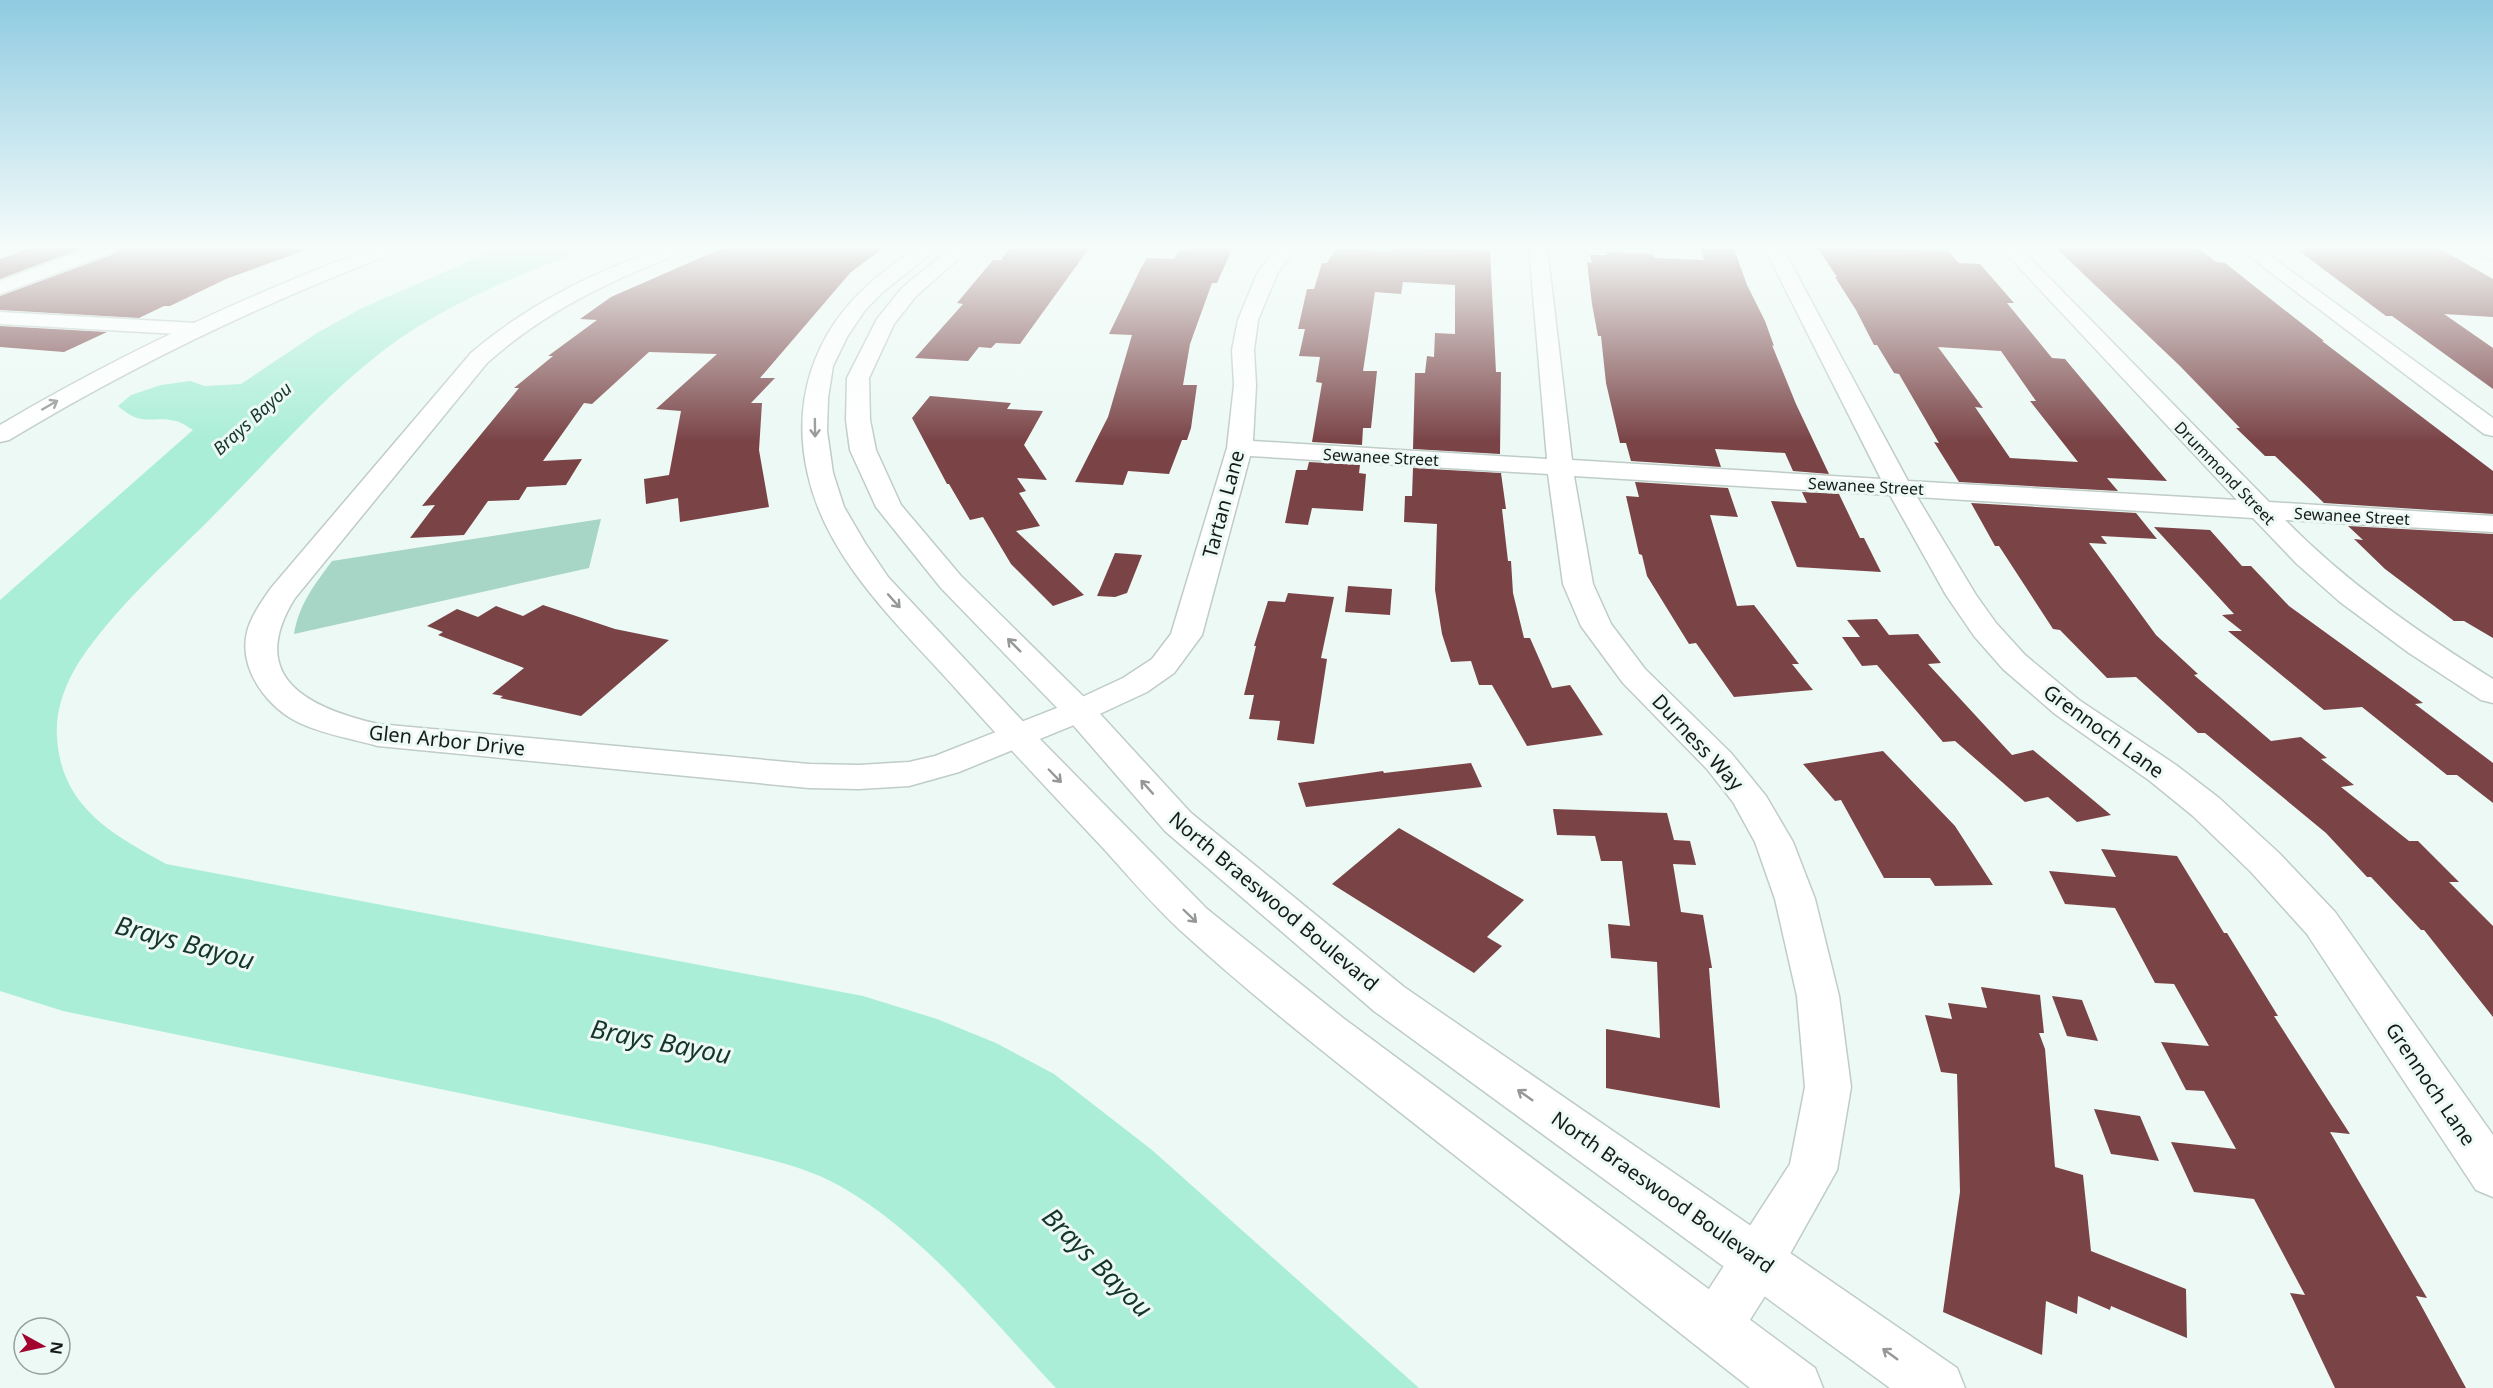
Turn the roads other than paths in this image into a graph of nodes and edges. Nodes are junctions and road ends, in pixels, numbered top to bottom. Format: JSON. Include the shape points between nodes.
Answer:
{"nodes":[{"id":1,"x":203,"y":312,"type":"edge"},
{"id":2,"x":234,"y":312,"type":"edge"},
{"id":3,"x":538,"y":312,"type":"edge"},
{"id":4,"x":854,"y":312,"type":"edge"},
{"id":5,"x":893,"y":312,"type":"edge"},
{"id":6,"x":1251,"y":312,"type":"edge"},
{"id":7,"x":1544,"y":312,"type":"edge"},
{"id":8,"x":1807,"y":312,"type":"edge"},
{"id":9,"x":2071,"y":312,"type":"edge"},
{"id":10,"x":2334,"y":312,"type":"edge"},
{"id":11,"x":0,"y":318,"type":"edge"},
{"id":12,"x":167,"y":328,"type":"junction"},
{"id":13,"x":196,"y":329,"type":"junction"},
{"id":14,"x":860,"y":375,"type":"junction"},
{"id":15,"x":820,"y":378,"type":"junction"},
{"id":16,"x":0,"y":414,"type":"edge"},
{"id":17,"x":2493,"y":429,"type":"edge"},
{"id":18,"x":0,"y":435,"type":"edge"},
{"id":19,"x":1240,"y":448,"type":"junction"},
{"id":20,"x":1560,"y":467,"type":"junction"},
{"id":21,"x":1899,"y":488,"type":"junction"},
{"id":22,"x":2260,"y":510,"type":"junction"},
{"id":23,"x":2493,"y":524,"type":"edge"},
{"id":24,"x":2493,"y":693,"type":"edge"},
{"id":25,"x":1079,"y":711,"type":"junction"},
{"id":26,"x":1018,"y":737,"type":"junction"},
{"id":27,"x":2493,"y":1175,"type":"edge"},
{"id":28,"x":1759,"y":1260,"type":"junction"},
{"id":29,"x":1715,"y":1328,"type":"junction"},
{"id":30,"x":1795,"y":1388,"type":"edge"},
{"id":31,"x":1937,"y":1388,"type":"edge"}],
"edges":[{"from":1,"to":12,"type":"street"},
{"from":2,"to":13,"type":"street"},
{"from":3,"to":26,"type":"street","name":"Glen Arbor Drive","via":[[479,358],[282,594],[264,626],[261,647],[265,667],[285,700],[311,716],[378,735],[809,776],[909,774]]},
{"from":4,"to":15,"type":"street","via":[[836,337]]},
{"from":5,"to":14,"type":"street","name":"North Braeswood Boulevard"},
{"from":6,"to":19,"type":"street","name":"Tartan Lane","via":[[1243,350],[1245,385]]},
{"from":7,"to":20,"type":"street","name":"Durness Way"},
{"from":8,"to":21,"type":"street","name":"Grennoch Lane"},
{"from":9,"to":22,"type":"street","name":"Drummond Street"},
{"from":10,"to":17,"type":"street"},
{"from":11,"to":12,"type":"street"},
{"from":12,"to":13,"type":"street"},
{"from":12,"to":16,"type":"street"},
{"from":18,"to":13,"type":"street","one_way":true},
{"from":14,"to":15,"type":"street"},
{"from":25,"to":14,"type":"street","name":"North Braeswood Boulevard","one_way":true,"via":[[951,582],[889,507],[863,450],[858,420]]},
{"from":15,"to":26,"type":"street","one_way":true,"via":[[814,431],[820,473],[831,507],[851,544],[878,583]]},
{"from":19,"to":20,"type":"street","name":"Sewanee Street"},
{"from":19,"to":25,"type":"street","name":"Tartan Lane","via":[[1186,635],[1163,666],[1135,685]]},
{"from":20,"to":21,"type":"street","name":"Sewanee Street"},
{"from":20,"to":28,"type":"street","name":"Durness Way","via":[[1578,584],[1596,626],[1634,676],[1719,761],[1748,796],[1774,842],[1795,899],[1818,996],[1828,1087],[1812,1170]]},
{"from":21,"to":22,"type":"street","name":"Sewanee Street"},
{"from":21,"to":27,"type":"street","name":"Grennoch Lane","via":[[1963,601],[2014,662],[2040,686],[2213,812],[2257,852],[2321,923]]},
{"from":22,"to":23,"type":"street","name":"Sewanee Street"},
{"from":22,"to":24,"type":"street","name":"Drummond Street","via":[[2344,592]]},
{"from":25,"to":26,"type":"street","name":"Glen Arbor Drive"},
{"from":28,"to":25,"type":"street","name":"North Braeswood Boulevard","one_way":true,"via":[[1389,999],[1178,822]]},
{"from":26,"to":29,"type":"street","one_way":true,"via":[[1193,919],[1327,1030]]},
{"from":28,"to":29,"type":"street","name":"Durness Way"},
{"from":31,"to":28,"type":"street","name":"North Braeswood Boulevard","one_way":true},
{"from":29,"to":30,"type":"street"}]}
